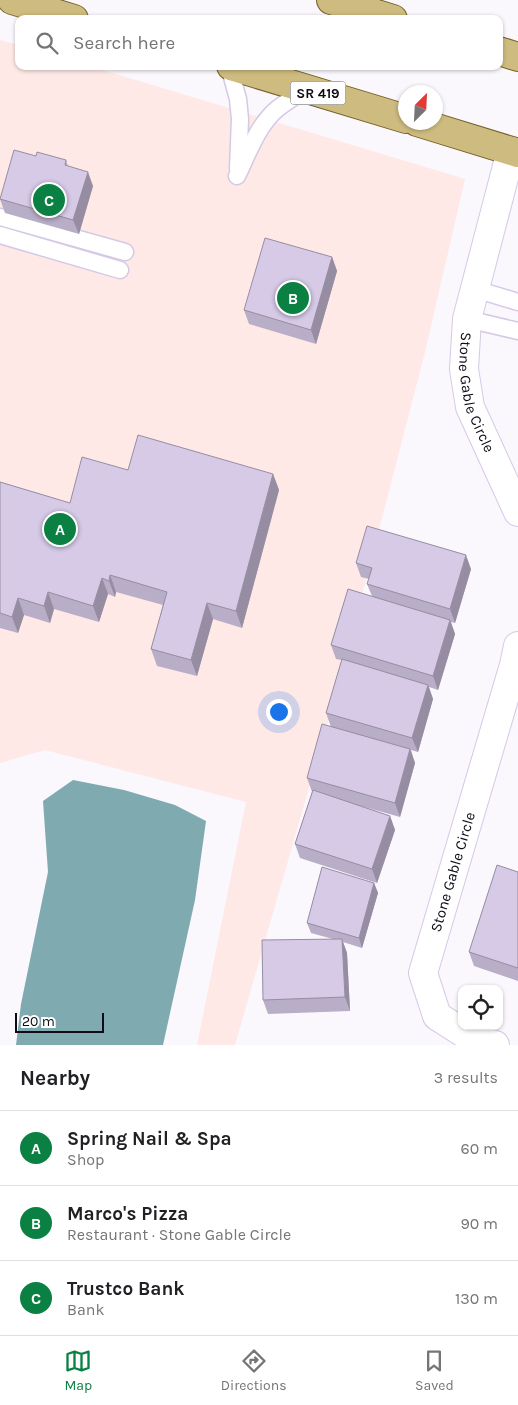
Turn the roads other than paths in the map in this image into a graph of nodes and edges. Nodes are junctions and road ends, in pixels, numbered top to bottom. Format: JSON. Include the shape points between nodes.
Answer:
{"nodes":[{"id":1,"x":12,"y":0,"type":"edge"},
{"id":2,"x":331,"y":0,"type":"edge"},
{"id":3,"x":61,"y":15,"type":"edge"},
{"id":4,"x":380,"y":15,"type":"edge"},
{"id":5,"x":503,"y":52,"type":"edge"},
{"id":6,"x":518,"y":57,"type":"edge"},
{"id":7,"x":231,"y":70,"type":"edge"},
{"id":8,"x":243,"y":70,"type":"edge"},
{"id":9,"x":305,"y":89,"type":"junction"},
{"id":10,"x":398,"y":117,"type":"edge"},
{"id":11,"x":443,"y":129,"type":"edge"},
{"id":12,"x":516,"y":149,"type":"edge"},
{"id":13,"x":0,"y":217,"type":"edge"},
{"id":14,"x":0,"y":235,"type":"edge"},
{"id":15,"x":125,"y":252,"type":"dead end"},
{"id":16,"x":120,"y":270,"type":"dead end"},
{"id":17,"x":475,"y":289,"type":"junction"},
{"id":18,"x":518,"y":302,"type":"edge"},
{"id":19,"x":467,"y":319,"type":"junction"},
{"id":20,"x":518,"y":331,"type":"edge"},
{"id":21,"x":518,"y":512,"type":"edge"},
{"id":22,"x":517,"y":659,"type":"edge"},
{"id":23,"x":495,"y":1045,"type":"edge"}],
"edges":[{"from":1,"to":3,"type":"main road"},
{"from":2,"to":4,"type":"main road"},
{"from":5,"to":6,"type":"main road"},
{"from":7,"to":9,"type":"lane","via":[[240,119],[237,176],[267,120]]},
{"from":8,"to":9,"type":"main road","number":"SR 419"},
{"from":9,"to":10,"type":"main road","number":"SR 419"},
{"from":11,"to":12,"type":"main road"},
{"from":12,"to":17,"type":"street","name":"Stone Gable Circle"},
{"from":13,"to":15,"type":"lane"},
{"from":14,"to":16,"type":"lane"},
{"from":17,"to":18,"type":"lane"},
{"from":17,"to":19,"type":"street","name":"Stone Gable Circle"},
{"from":19,"to":20,"type":"lane"},
{"from":19,"to":21,"type":"street","name":"Stone Gable Circle","via":[[464,369],[470,407]]},
{"from":22,"to":23,"type":"street","name":"Stone Gable Circle","via":[[424,974],[437,1016],[473,1039]]}]}
